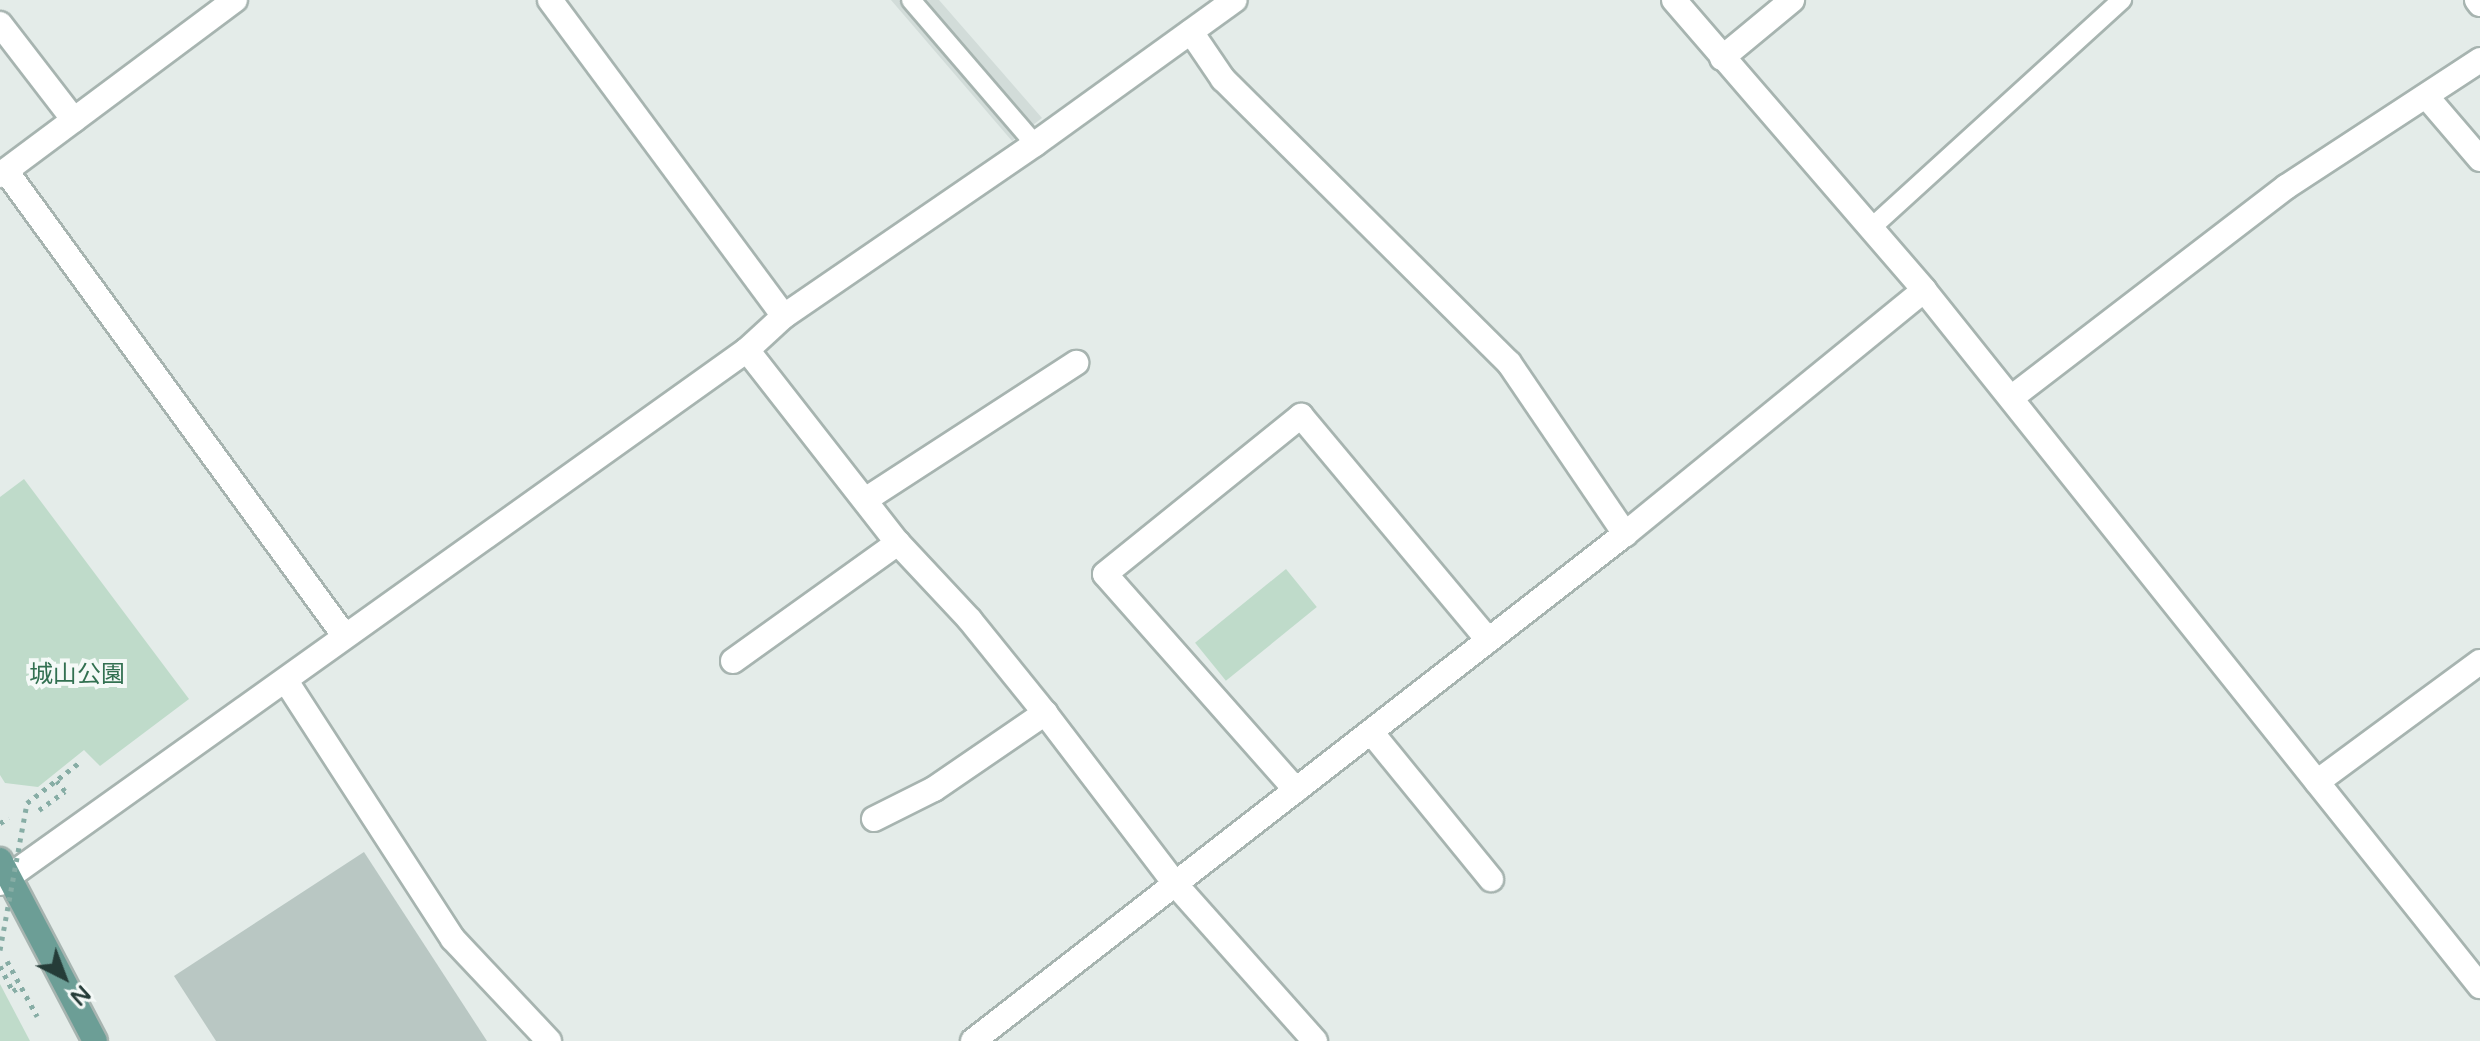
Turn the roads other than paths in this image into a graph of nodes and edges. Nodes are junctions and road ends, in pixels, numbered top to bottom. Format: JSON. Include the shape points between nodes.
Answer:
{"nodes":[{"id":1,"x":235,"y":0,"type":"edge"},
{"id":2,"x":550,"y":0,"type":"edge"},
{"id":3,"x":911,"y":0,"type":"edge"},
{"id":4,"x":1235,"y":0,"type":"edge"},
{"id":5,"x":1674,"y":0,"type":"edge"},
{"id":6,"x":1792,"y":0,"type":"edge"},
{"id":7,"x":2122,"y":0,"type":"edge"},
{"id":8,"x":1197,"y":17,"type":"edge"},
{"id":9,"x":0,"y":24,"type":"edge"},
{"id":10,"x":1722,"y":58,"type":"junction"},
{"id":11,"x":2480,"y":60,"type":"edge"},
{"id":12,"x":2426,"y":96,"type":"junction"},
{"id":13,"x":74,"y":120,"type":"junction"},
{"id":14,"x":1035,"y":144,"type":"junction"},
{"id":15,"x":2480,"y":159,"type":"edge"},
{"id":16,"x":3,"y":173,"type":"edge"},
{"id":17,"x":1870,"y":229,"type":"junction"},
{"id":18,"x":1924,"y":290,"type":"junction"},
{"id":19,"x":784,"y":316,"type":"junction"},
{"id":20,"x":747,"y":350,"type":"junction"},
{"id":21,"x":1076,"y":363,"type":"dead end"},
{"id":22,"x":2011,"y":398,"type":"junction"},
{"id":23,"x":865,"y":500,"type":"junction"},
{"id":24,"x":1625,"y":534,"type":"junction"},
{"id":25,"x":898,"y":543,"type":"junction"},
{"id":26,"x":344,"y":635,"type":"junction"},
{"id":27,"x":1488,"y":640,"type":"junction"},
{"id":28,"x":733,"y":661,"type":"dead end"},
{"id":29,"x":2480,"y":662,"type":"edge"},
{"id":30,"x":286,"y":681,"type":"junction"},
{"id":31,"x":1045,"y":713,"type":"junction"},
{"id":32,"x":1371,"y":732,"type":"junction"},
{"id":33,"x":2317,"y":782,"type":"junction"},
{"id":34,"x":1296,"y":790,"type":"junction"},
{"id":35,"x":874,"y":819,"type":"dead end"},
{"id":36,"x":3,"y":873,"type":"edge"},
{"id":37,"x":1491,"y":879,"type":"dead end"},
{"id":38,"x":1176,"y":885,"type":"junction"},
{"id":39,"x":2480,"y":986,"type":"edge"},
{"id":40,"x":95,"y":1041,"type":"edge"},
{"id":41,"x":549,"y":1041,"type":"edge"},
{"id":42,"x":973,"y":1041,"type":"edge"},
{"id":43,"x":1315,"y":1041,"type":"edge"}],
"edges":[{"from":1,"to":13,"type":"street"},
{"from":2,"to":19,"type":"street"},
{"from":3,"to":14,"type":"lane"},
{"from":4,"to":8,"type":"street"},
{"from":5,"to":10,"type":"street"},
{"from":6,"to":10,"type":"street"},
{"from":7,"to":17,"type":"lane"},
{"from":8,"to":14,"type":"street"},
{"from":8,"to":24,"type":"street","via":[[1223,79],[1509,363]]},
{"from":9,"to":13,"type":"street"},
{"from":10,"to":17,"type":"street"},
{"from":11,"to":12,"type":"street"},
{"from":12,"to":15,"type":"street"},
{"from":12,"to":22,"type":"street","via":[[2286,187]]},
{"from":13,"to":16,"type":"street"},
{"from":14,"to":19,"type":"street"},
{"from":16,"to":26,"type":"street"},
{"from":17,"to":18,"type":"street"},
{"from":18,"to":22,"type":"street"},
{"from":18,"to":24,"type":"street"},
{"from":19,"to":20,"type":"street"},
{"from":20,"to":23,"type":"street"},
{"from":20,"to":26,"type":"street"},
{"from":21,"to":23,"type":"street"},
{"from":22,"to":33,"type":"street"},
{"from":23,"to":25,"type":"street"},
{"from":24,"to":27,"type":"street"},
{"from":25,"to":28,"type":"street"},
{"from":25,"to":31,"type":"street","via":[[970,620]]},
{"from":26,"to":30,"type":"street"},
{"from":27,"to":32,"type":"street"},
{"from":27,"to":34,"type":"street","via":[[1301,416],[1105,574]]},
{"from":29,"to":33,"type":"street"},
{"from":30,"to":36,"type":"street"},
{"from":30,"to":41,"type":"street","via":[[453,939]]},
{"from":31,"to":35,"type":"street","via":[[934,789]]},
{"from":31,"to":38,"type":"street"},
{"from":32,"to":34,"type":"street"},
{"from":32,"to":37,"type":"street"},
{"from":33,"to":39,"type":"street"},
{"from":34,"to":38,"type":"street"},
{"from":36,"to":40,"type":"main road"},
{"from":38,"to":42,"type":"street"},
{"from":38,"to":43,"type":"street"}]}
